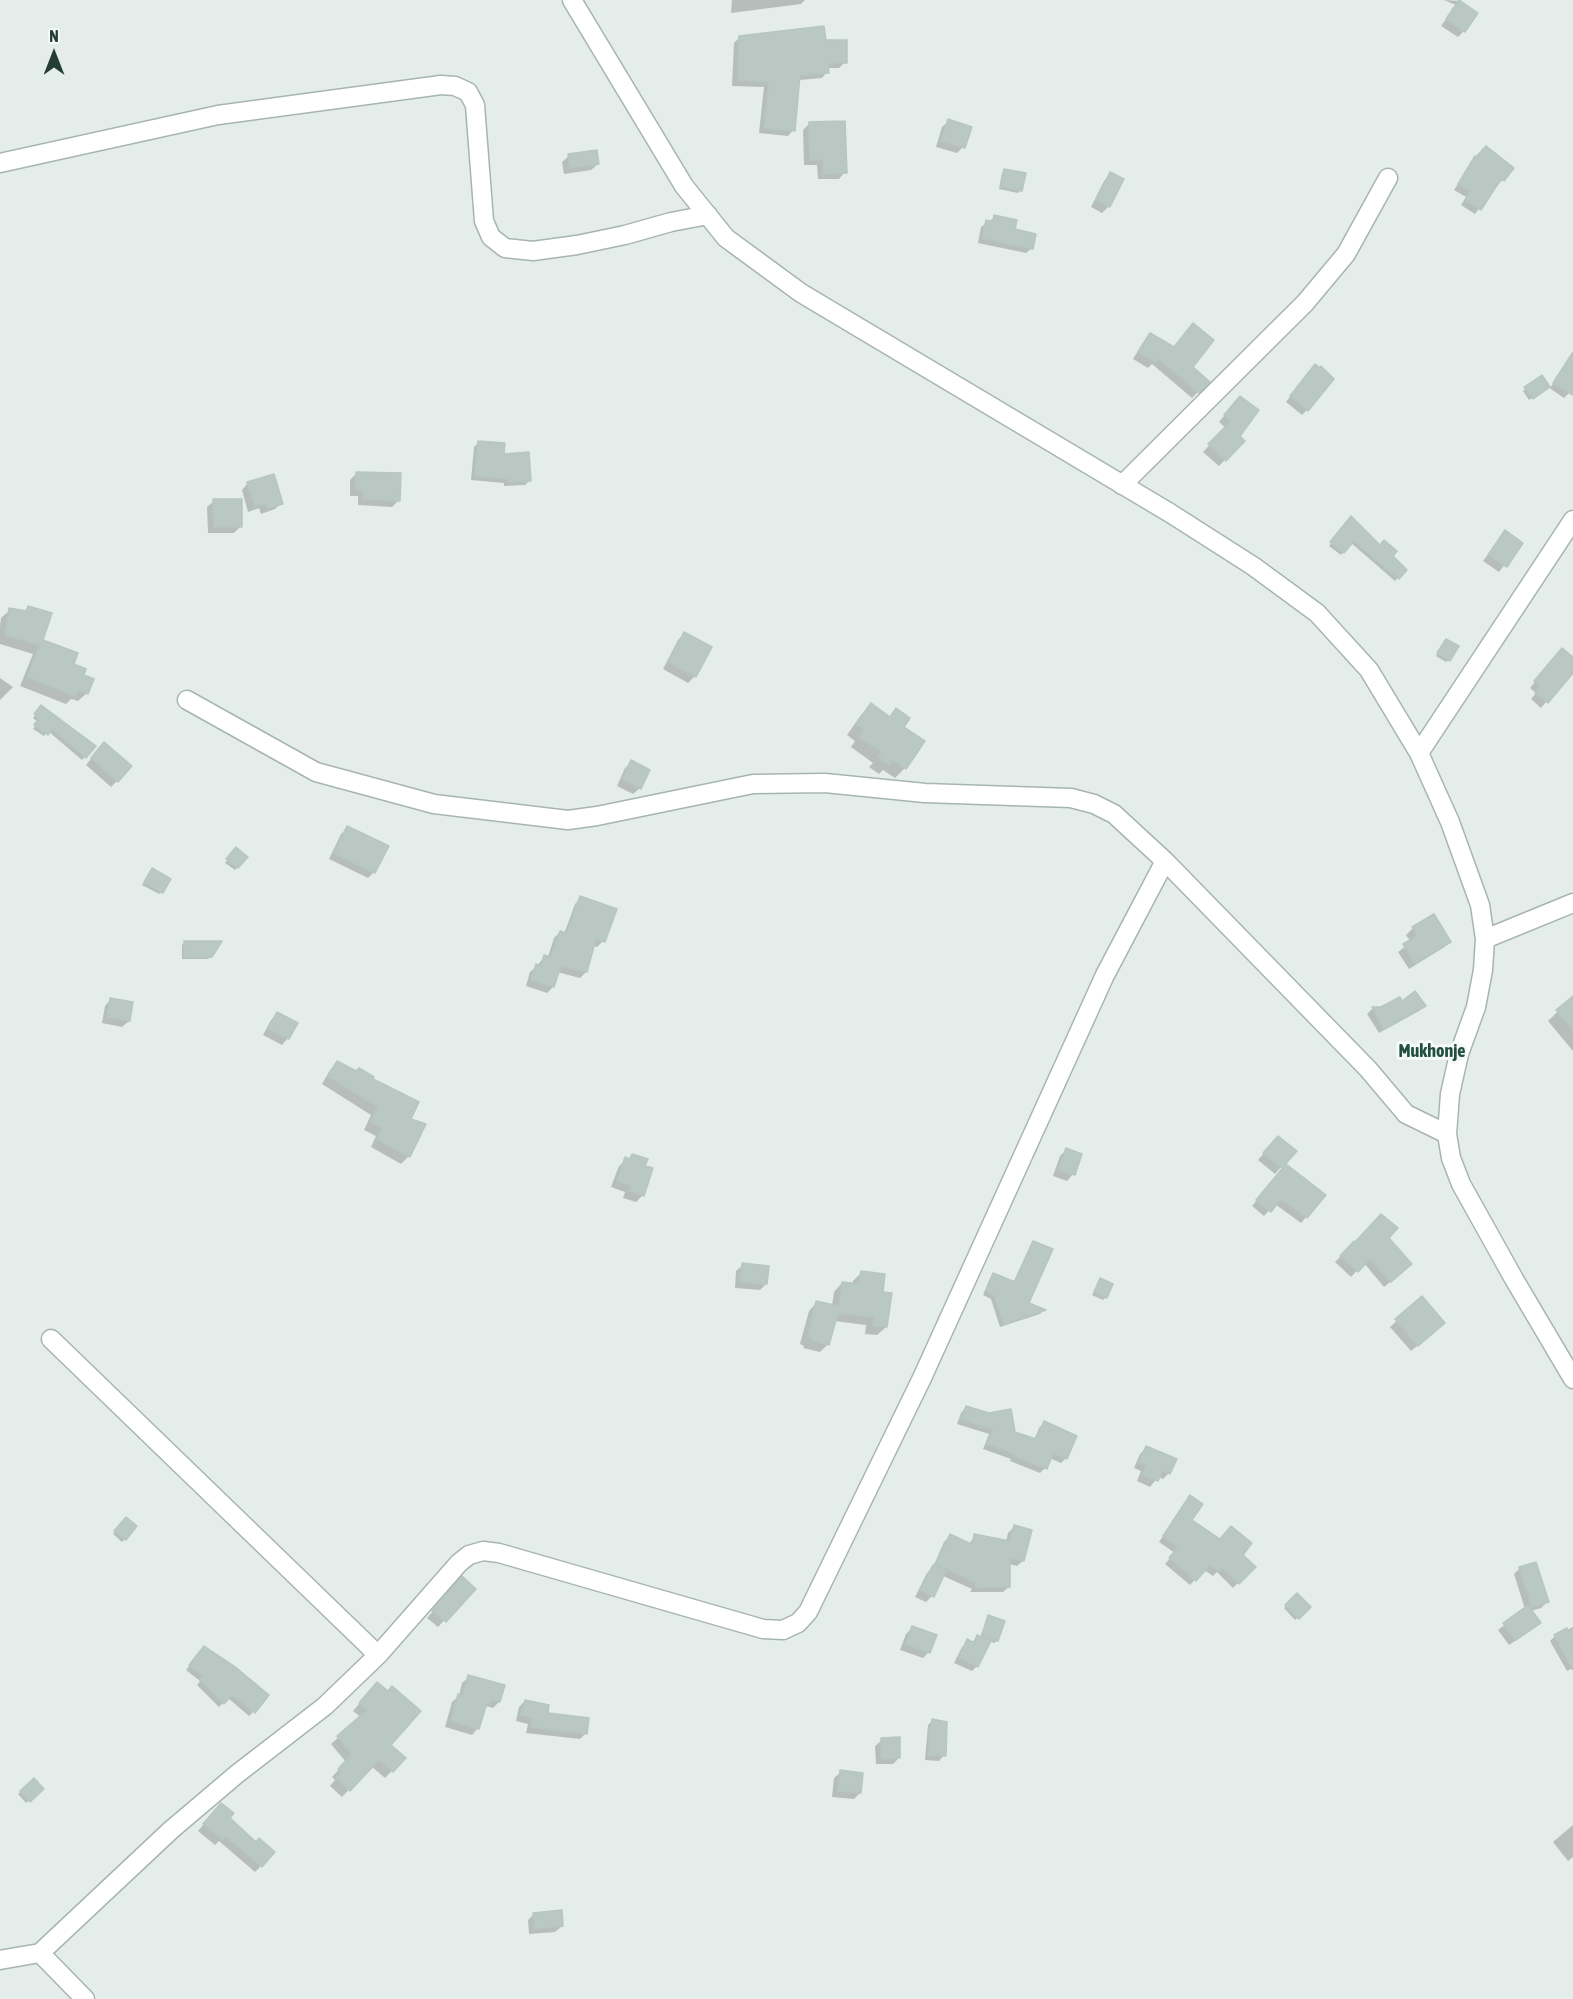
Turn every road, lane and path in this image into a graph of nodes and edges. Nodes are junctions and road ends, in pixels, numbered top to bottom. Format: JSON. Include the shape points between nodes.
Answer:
{"nodes":[{"id":1,"x":572,"y":0,"type":"edge"},
{"id":2,"x":0,"y":163,"type":"edge"},
{"id":3,"x":1388,"y":178,"type":"dead end"},
{"id":4,"x":708,"y":215,"type":"junction"},
{"id":5,"x":1122,"y":485,"type":"junction"},
{"id":6,"x":1573,"y":520,"type":"edge"},
{"id":7,"x":187,"y":700,"type":"dead end"},
{"id":8,"x":1419,"y":753,"type":"junction"},
{"id":9,"x":1165,"y":861,"type":"junction"},
{"id":10,"x":1573,"y":903,"type":"edge"},
{"id":11,"x":1485,"y":939,"type":"junction"},
{"id":12,"x":1447,"y":1134,"type":"junction"},
{"id":13,"x":51,"y":1339,"type":"dead end"},
{"id":14,"x":1573,"y":1379,"type":"edge"},
{"id":15,"x":378,"y":1655,"type":"junction"},
{"id":16,"x":40,"y":1953,"type":"junction"},
{"id":17,"x":0,"y":1960,"type":"edge"},
{"id":18,"x":85,"y":1999,"type":"edge"}],
"edges":[{"from":1,"to":4,"type":"street","via":[[684,186]]},
{"from":2,"to":4,"type":"street","via":[[218,115],[455,86],[468,92],[475,105],[484,221],[491,237],[506,248],[533,250],[577,245]]},
{"from":3,"to":5,"type":"street","via":[[1346,254],[1305,303]]},
{"from":4,"to":5,"type":"street","via":[[726,238],[801,292]]},
{"from":5,"to":8,"type":"street","via":[[1253,566],[1317,613],[1369,670]]},
{"from":6,"to":8,"type":"street"},
{"from":7,"to":9,"type":"street","via":[[316,772],[434,804],[568,820],[753,784],[789,783],[1071,798],[1114,814]]},
{"from":8,"to":11,"type":"street","via":[[1469,872],[1480,905]]},
{"from":9,"to":12,"type":"street","via":[[1368,1068],[1406,1114]]},
{"from":9,"to":15,"type":"street","via":[[1105,975],[922,1378],[808,1612],[798,1623],[783,1630],[763,1629],[483,1551],[469,1554],[459,1563]]},
{"from":10,"to":11,"type":"street"},
{"from":11,"to":12,"type":"street","via":[[1476,1007],[1450,1094]]},
{"from":12,"to":14,"type":"street","via":[[1461,1184]]},
{"from":13,"to":15,"type":"street"},
{"from":15,"to":16,"type":"street","via":[[325,1706],[171,1830]]},
{"from":16,"to":17,"type":"street"},
{"from":16,"to":18,"type":"street"}]}
